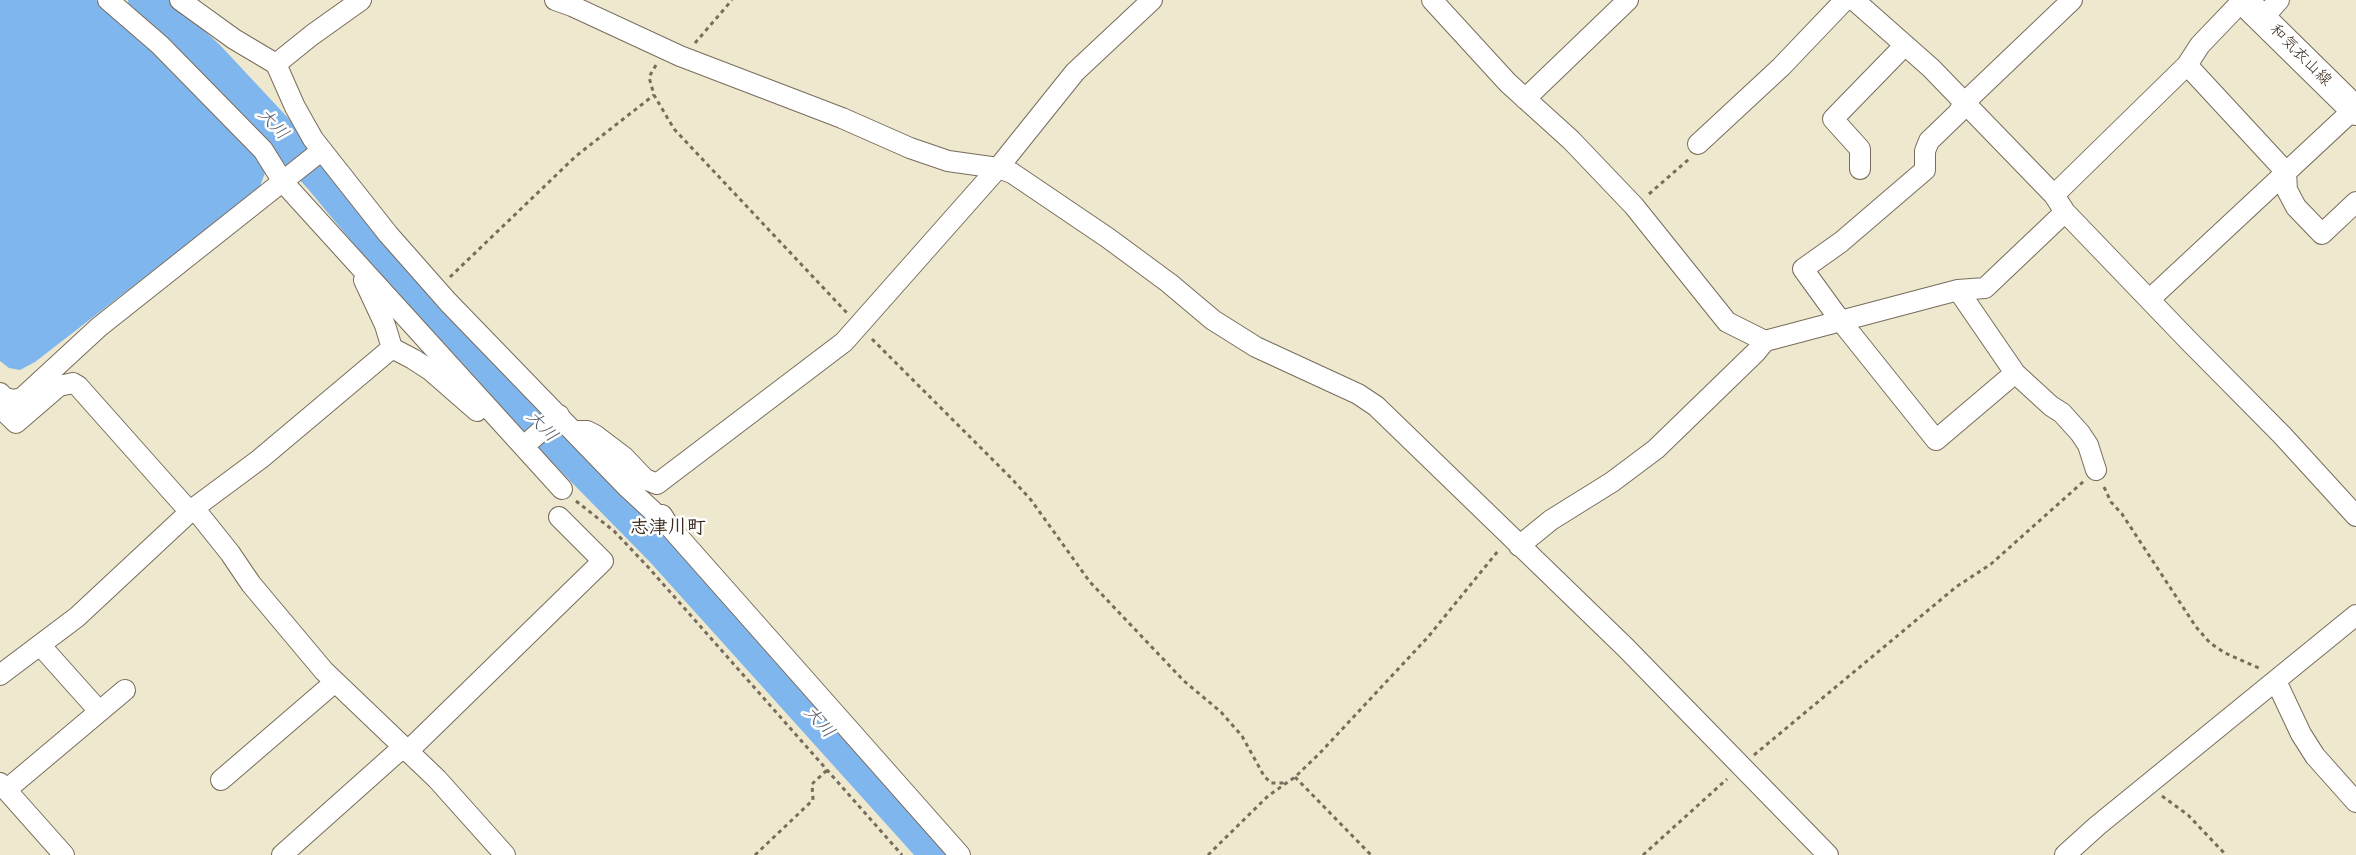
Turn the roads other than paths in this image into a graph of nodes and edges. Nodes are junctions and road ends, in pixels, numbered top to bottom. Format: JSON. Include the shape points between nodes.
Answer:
{"nodes":[{"id":1,"x":108,"y":0,"type":"edge"},
{"id":2,"x":180,"y":0,"type":"edge"},
{"id":3,"x":361,"y":0,"type":"edge"},
{"id":4,"x":555,"y":0,"type":"edge"},
{"id":5,"x":1152,"y":0,"type":"edge"},
{"id":6,"x":1432,"y":0,"type":"edge"},
{"id":7,"x":1628,"y":0,"type":"edge"},
{"id":8,"x":1853,"y":0,"type":"edge"},
{"id":9,"x":2072,"y":0,"type":"edge"},
{"id":10,"x":2257,"y":5,"type":"edge"},
{"id":11,"x":1905,"y":44,"type":"junction"},
{"id":12,"x":276,"y":64,"type":"junction"},
{"id":13,"x":2187,"y":65,"type":"junction"},
{"id":14,"x":1525,"y":99,"type":"junction"},
{"id":15,"x":1964,"y":103,"type":"junction"},
{"id":16,"x":2355,"y":110,"type":"edge"},
{"id":17,"x":1698,"y":144,"type":"road end"},
{"id":18,"x":318,"y":153,"type":"junction"},
{"id":19,"x":998,"y":168,"type":"junction"},
{"id":20,"x":1860,"y":169,"type":"dead end"},
{"id":21,"x":2286,"y":172,"type":"junction"},
{"id":22,"x":286,"y":179,"type":"junction"},
{"id":23,"x":2054,"y":195,"type":"junction"},
{"id":24,"x":2356,"y":202,"type":"edge"},
{"id":25,"x":2065,"y":212,"type":"junction"},
{"id":26,"x":358,"y":265,"type":"junction"},
{"id":27,"x":1958,"y":290,"type":"junction"},
{"id":28,"x":2150,"y":299,"type":"junction"},
{"id":29,"x":1840,"y":320,"type":"junction"},
{"id":30,"x":1765,"y":341,"type":"junction"},
{"id":31,"x":392,"y":348,"type":"junction"},
{"id":32,"x":2016,"y":373,"type":"junction"},
{"id":33,"x":0,"y":394,"type":"edge"},
{"id":34,"x":0,"y":408,"type":"edge"},
{"id":35,"x":558,"y":416,"type":"junction"},
{"id":36,"x":575,"y":431,"type":"junction"},
{"id":37,"x":521,"y":440,"type":"junction"},
{"id":38,"x":2096,"y":470,"type":"road end"},
{"id":39,"x":657,"y":484,"type":"junction"},
{"id":40,"x":562,"y":489,"type":"road end"},
{"id":41,"x":192,"y":510,"type":"junction"},
{"id":42,"x":2356,"y":516,"type":"edge"},
{"id":43,"x":559,"y":517,"type":"dead end"},
{"id":44,"x":668,"y":526,"type":"junction"},
{"id":45,"x":1514,"y":542,"type":"junction"},
{"id":46,"x":2356,"y":615,"type":"edge"},
{"id":47,"x":40,"y":645,"type":"junction"},
{"id":48,"x":0,"y":675,"type":"edge"},
{"id":49,"x":2276,"y":681,"type":"junction"},
{"id":50,"x":335,"y":682,"type":"junction"},
{"id":51,"x":125,"y":690,"type":"dead end"},
{"id":52,"x":99,"y":711,"type":"junction"},
{"id":53,"x":404,"y":750,"type":"junction"},
{"id":54,"x":221,"y":780,"type":"dead end"},
{"id":55,"x":3,"y":786,"type":"edge"},
{"id":56,"x":2356,"y":802,"type":"edge"},
{"id":57,"x":64,"y":855,"type":"edge"},
{"id":58,"x":282,"y":855,"type":"edge"},
{"id":59,"x":505,"y":855,"type":"edge"},
{"id":60,"x":960,"y":855,"type":"edge"},
{"id":61,"x":1828,"y":855,"type":"edge"},
{"id":62,"x":2065,"y":855,"type":"edge"}],
"edges":[{"from":1,"to":22,"type":"street","via":[[160,45],[263,150]]},
{"from":2,"to":12,"type":"street"},
{"from":3,"to":12,"type":"street"},
{"from":4,"to":19,"type":"street","via":[[686,58],[910,148],[948,161]]},
{"from":5,"to":19,"type":"street","via":[[1075,72]]},
{"from":6,"to":14,"type":"street"},
{"from":7,"to":14,"type":"street"},
{"from":8,"to":11,"type":"street"},
{"from":8,"to":17,"type":"street"},
{"from":9,"to":15,"type":"street"},
{"from":10,"to":13,"type":"street","via":[[2200,45]]},
{"from":10,"to":16,"type":"main road","name":"和気衣山線"},
{"from":11,"to":15,"type":"street"},
{"from":11,"to":20,"type":"street","via":[[1833,119],[1860,149]]},
{"from":12,"to":18,"type":"street"},
{"from":13,"to":21,"type":"street"},
{"from":13,"to":23,"type":"street"},
{"from":14,"to":30,"type":"street","via":[[1571,140],[1634,206],[1727,322]]},
{"from":15,"to":23,"type":"street"},
{"from":15,"to":29,"type":"street","via":[[1929,141],[1925,151],[1925,170],[1841,242],[1804,268]]},
{"from":16,"to":21,"type":"street"},
{"from":18,"to":22,"type":"street"},
{"from":18,"to":35,"type":"street","via":[[448,302]]},
{"from":19,"to":39,"type":"street","via":[[844,342]]},
{"from":19,"to":45,"type":"street","via":[[1012,173],[1108,238],[1213,320],[1248,342],[1358,394],[1376,406]]},
{"from":21,"to":24,"type":"street","via":[[2287,190],[2296,206],[2322,234]]},
{"from":21,"to":28,"type":"street"},
{"from":22,"to":26,"type":"street"},
{"from":22,"to":33,"type":"street","via":[[99,327],[22,398],[14,400]]},
{"from":23,"to":25,"type":"street"},
{"from":25,"to":27,"type":"street","via":[[1985,288]]},
{"from":25,"to":28,"type":"street"},
{"from":26,"to":31,"type":"street"},
{"from":26,"to":37,"type":"street"},
{"from":27,"to":29,"type":"street"},
{"from":27,"to":32,"type":"street"},
{"from":28,"to":42,"type":"street"},
{"from":29,"to":30,"type":"street"},
{"from":29,"to":32,"type":"street","via":[[1936,440]]},
{"from":30,"to":45,"type":"street","via":[[1656,450],[1612,482]]},
{"from":31,"to":37,"type":"street","via":[[418,362],[483,417]]},
{"from":31,"to":41,"type":"street","via":[[260,459]]},
{"from":32,"to":38,"type":"street","via":[[2080,433],[2088,445]]},
{"from":34,"to":41,"type":"street","via":[[16,423],[59,386],[73,383]]},
{"from":35,"to":36,"type":"street"},
{"from":35,"to":37,"type":"street"},
{"from":36,"to":39,"type":"street","via":[[594,435],[624,457],[645,479]]},
{"from":36,"to":44,"type":"street"},
{"from":37,"to":40,"type":"street"},
{"from":39,"to":44,"type":"street","via":[[656,498]]},
{"from":41,"to":47,"type":"street","via":[[77,617]]},
{"from":41,"to":50,"type":"street"},
{"from":43,"to":53,"type":"street","via":[[603,561]]},
{"from":44,"to":60,"type":"street"},
{"from":45,"to":61,"type":"street","via":[[1625,647]]},
{"from":46,"to":49,"type":"street"},
{"from":47,"to":48,"type":"street"},
{"from":47,"to":52,"type":"street"},
{"from":49,"to":56,"type":"street","via":[[2315,756]]},
{"from":49,"to":62,"type":"street"},
{"from":50,"to":53,"type":"street"},
{"from":50,"to":54,"type":"street"},
{"from":51,"to":52,"type":"street"},
{"from":52,"to":55,"type":"street"},
{"from":53,"to":58,"type":"street"},
{"from":53,"to":59,"type":"street","via":[[437,779]]},
{"from":55,"to":57,"type":"street"}]}
